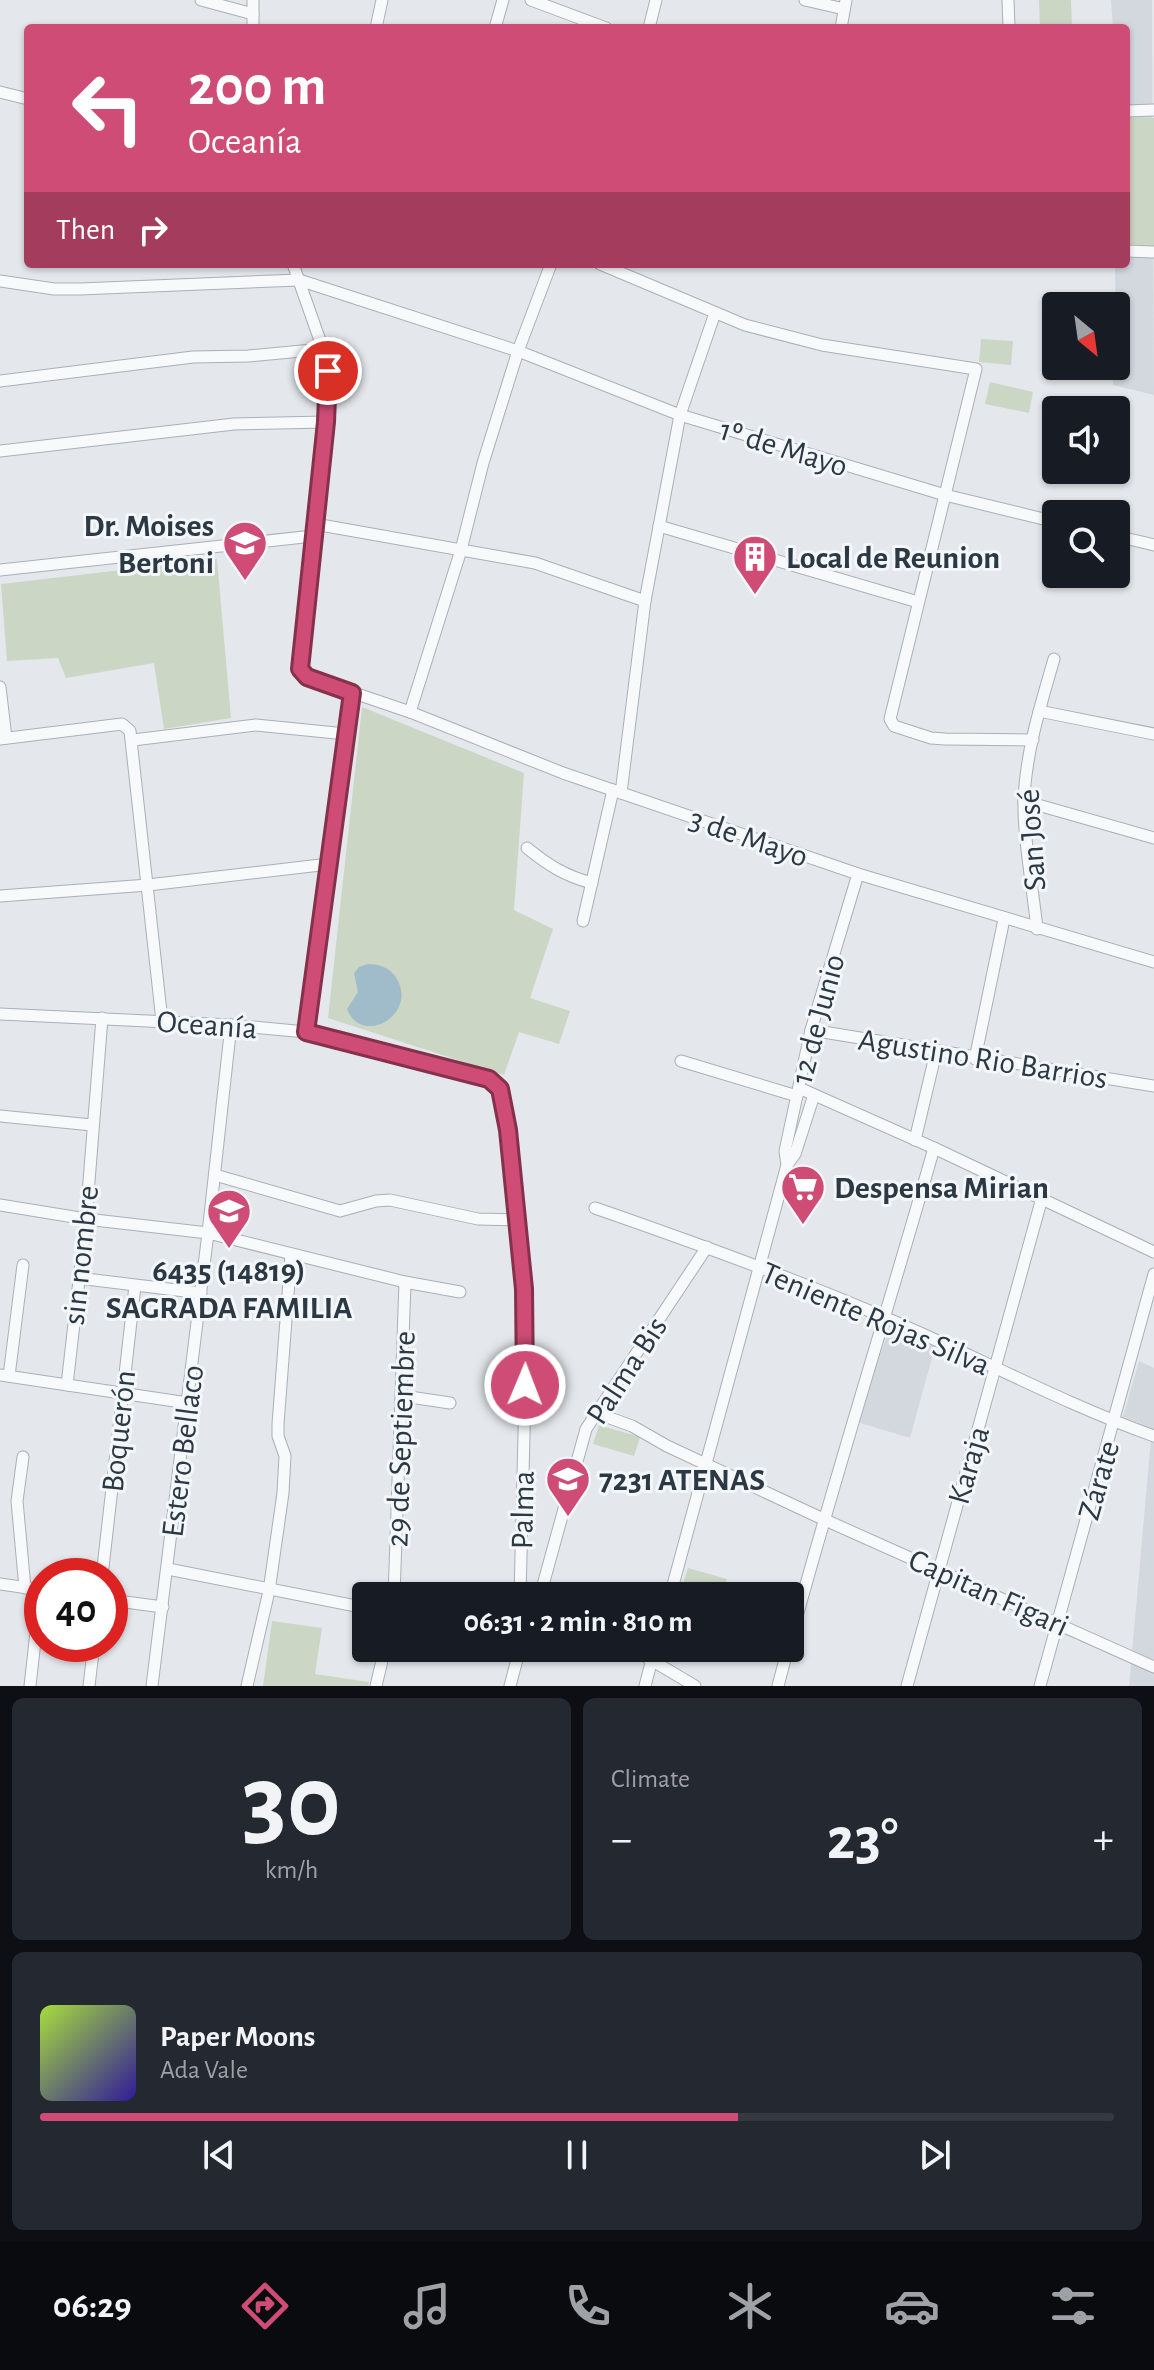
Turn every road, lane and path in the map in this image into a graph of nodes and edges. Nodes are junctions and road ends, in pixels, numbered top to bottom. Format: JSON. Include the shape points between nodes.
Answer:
{"nodes":[{"id":1,"x":201,"y":0,"type":"edge"},
{"id":2,"x":253,"y":0,"type":"edge"},
{"id":3,"x":382,"y":0,"type":"edge"},
{"id":4,"x":503,"y":0,"type":"edge"},
{"id":5,"x":531,"y":0,"type":"edge"},
{"id":6,"x":656,"y":0,"type":"edge"},
{"id":7,"x":805,"y":0,"type":"edge"},
{"id":8,"x":1008,"y":0,"type":"edge"},
{"id":9,"x":845,"y":4,"type":"edge"},
{"id":10,"x":249,"y":13,"type":"junction"},
{"id":11,"x":252,"y":24,"type":"edge"},
{"id":12,"x":377,"y":24,"type":"edge"},
{"id":13,"x":496,"y":24,"type":"edge"},
{"id":14,"x":595,"y":24,"type":"edge"},
{"id":15,"x":650,"y":24,"type":"edge"},
{"id":16,"x":842,"y":24,"type":"edge"},
{"id":17,"x":1009,"y":24,"type":"edge"},
{"id":18,"x":0,"y":92,"type":"edge"},
{"id":19,"x":24,"y":98,"type":"edge"},
{"id":20,"x":1154,"y":110,"type":"edge"},
{"id":21,"x":1130,"y":111,"type":"edge"},
{"id":22,"x":1130,"y":251,"type":"edge"},
{"id":23,"x":1154,"y":252,"type":"edge"},
{"id":24,"x":294,"y":268,"type":"edge"},
{"id":25,"x":549,"y":268,"type":"edge"},
{"id":26,"x":609,"y":268,"type":"edge"},
{"id":27,"x":299,"y":280,"type":"junction"},
{"id":28,"x":0,"y":281,"type":"edge"},
{"id":29,"x":715,"y":313,"type":"junction"},
{"id":30,"x":323,"y":349,"type":"junction"},
{"id":31,"x":518,"y":351,"type":"junction"},
{"id":32,"x":0,"y":381,"type":"edge"},
{"id":33,"x":680,"y":415,"type":"junction"},
{"id":34,"x":326,"y":422,"type":"junction"},
{"id":35,"x":0,"y":451,"type":"edge"},
{"id":36,"x":945,"y":495,"type":"junction"},
{"id":37,"x":1042,"y":519,"type":"edge"},
{"id":38,"x":659,"y":526,"type":"junction"},
{"id":39,"x":314,"y":530,"type":"junction"},
{"id":40,"x":1130,"y":539,"type":"edge"},
{"id":41,"x":1154,"y":545,"type":"edge"},
{"id":42,"x":461,"y":550,"type":"junction"},
{"id":43,"x":0,"y":570,"type":"edge"},
{"id":44,"x":645,"y":601,"type":"junction"},
{"id":45,"x":918,"y":602,"type":"junction"},
{"id":46,"x":1054,"y":659,"type":"dead end"},
{"id":47,"x":0,"y":687,"type":"edge"},
{"id":48,"x":352,"y":693,"type":"junction"},
{"id":49,"x":1039,"y":711,"type":"junction"},
{"id":50,"x":410,"y":712,"type":"junction"},
{"id":51,"x":346,"y":734,"type":"junction"},
{"id":52,"x":1154,"y":734,"type":"edge"},
{"id":53,"x":131,"y":736,"type":"junction"},
{"id":54,"x":3,"y":738,"type":"edge"},
{"id":55,"x":1033,"y":740,"type":"junction"},
{"id":56,"x":617,"y":792,"type":"junction"},
{"id":57,"x":1024,"y":801,"type":"junction"},
{"id":58,"x":1154,"y":838,"type":"edge"},
{"id":59,"x":527,"y":848,"type":"dead end"},
{"id":60,"x":329,"y":864,"type":"junction"},
{"id":61,"x":858,"y":874,"type":"junction"},
{"id":62,"x":592,"y":883,"type":"junction"},
{"id":63,"x":148,"y":885,"type":"junction"},
{"id":64,"x":0,"y":896,"type":"edge"},
{"id":65,"x":1004,"y":919,"type":"junction"},
{"id":66,"x":583,"y":921,"type":"dead end"},
{"id":67,"x":1037,"y":929,"type":"junction"},
{"id":68,"x":1154,"y":962,"type":"edge"},
{"id":69,"x":0,"y":1014,"type":"edge"},
{"id":70,"x":102,"y":1018,"type":"junction"},
{"id":71,"x":162,"y":1021,"type":"junction"},
{"id":72,"x":231,"y":1025,"type":"junction"},
{"id":73,"x":811,"y":1030,"type":"junction"},
{"id":74,"x":306,"y":1032,"type":"junction"},
{"id":75,"x":936,"y":1052,"type":"junction"},
{"id":76,"x":975,"y":1059,"type":"junction"},
{"id":77,"x":681,"y":1061,"type":"dead end"},
{"id":78,"x":1154,"y":1086,"type":"edge"},
{"id":79,"x":500,"y":1089,"type":"joint"},
{"id":80,"x":798,"y":1092,"type":"junction"},
{"id":81,"x":814,"y":1095,"type":"junction"},
{"id":82,"x":0,"y":1116,"type":"edge"},
{"id":83,"x":92,"y":1125,"type":"junction"},
{"id":84,"x":915,"y":1140,"type":"junction"},
{"id":85,"x":934,"y":1148,"type":"junction"},
{"id":86,"x":787,"y":1165,"type":"junction"},
{"id":87,"x":215,"y":1175,"type":"junction"},
{"id":88,"x":1042,"y":1198,"type":"junction"},
{"id":89,"x":0,"y":1205,"type":"edge"},
{"id":90,"x":595,"y":1208,"type":"dead end"},
{"id":91,"x":86,"y":1219,"type":"junction"},
{"id":92,"x":518,"y":1220,"type":"junction"},
{"id":93,"x":208,"y":1233,"type":"junction"},
{"id":94,"x":707,"y":1247,"type":"junction"},
{"id":95,"x":1154,"y":1252,"type":"edge"},
{"id":96,"x":291,"y":1255,"type":"junction"},
{"id":97,"x":23,"y":1265,"type":"dead end"},
{"id":98,"x":759,"y":1268,"type":"junction"},
{"id":99,"x":1154,"y":1274,"type":"edge"},
{"id":100,"x":78,"y":1278,"type":"junction"},
{"id":101,"x":405,"y":1282,"type":"junction"},
{"id":102,"x":135,"y":1286,"type":"junction"},
{"id":103,"x":460,"y":1292,"type":"dead end"},
{"id":104,"x":201,"y":1293,"type":"junction"},
{"id":105,"x":886,"y":1318,"type":"junction"},
{"id":106,"x":995,"y":1368,"type":"junction"},
{"id":107,"x":4,"y":1376,"type":"edge"},
{"id":108,"x":67,"y":1385,"type":"junction"},
{"id":109,"x":122,"y":1393,"type":"junction"},
{"id":110,"x":403,"y":1396,"type":"junction"},
{"id":111,"x":188,"y":1403,"type":"junction"},
{"id":112,"x":450,"y":1403,"type":"dead end"},
{"id":113,"x":596,"y":1413,"type":"junction"},
{"id":114,"x":1114,"y":1422,"type":"junction"},
{"id":115,"x":1154,"y":1436,"type":"edge"},
{"id":116,"x":23,"y":1457,"type":"dead end"},
{"id":117,"x":706,"y":1464,"type":"junction"},
{"id":118,"x":823,"y":1519,"type":"junction"},
{"id":119,"x":104,"y":1558,"type":"edge"},
{"id":120,"x":168,"y":1569,"type":"junction"},
{"id":121,"x":938,"y":1569,"type":"junction"},
{"id":122,"x":24,"y":1577,"type":"edge"},
{"id":123,"x":395,"y":1582,"type":"edge"},
{"id":124,"x":520,"y":1582,"type":"edge"},
{"id":125,"x":547,"y":1582,"type":"edge"},
{"id":126,"x":674,"y":1582,"type":"edge"},
{"id":127,"x":0,"y":1584,"type":"edge"},
{"id":128,"x":24,"y":1588,"type":"edge"},
{"id":129,"x":804,"y":1590,"type":"edge"},
{"id":130,"x":269,"y":1591,"type":"junction"},
{"id":131,"x":128,"y":1602,"type":"edge"},
{"id":132,"x":352,"y":1606,"type":"edge"},
{"id":133,"x":163,"y":1607,"type":"junction"},
{"id":134,"x":1057,"y":1624,"type":"junction"},
{"id":135,"x":33,"y":1662,"type":"edge"},
{"id":136,"x":92,"y":1662,"type":"edge"},
{"id":137,"x":382,"y":1662,"type":"edge"},
{"id":138,"x":516,"y":1662,"type":"edge"},
{"id":139,"x":652,"y":1662,"type":"edge"},
{"id":140,"x":654,"y":1662,"type":"edge"},
{"id":141,"x":784,"y":1662,"type":"edge"},
{"id":142,"x":1154,"y":1667,"type":"edge"},
{"id":143,"x":30,"y":1686,"type":"edge"},
{"id":144,"x":89,"y":1686,"type":"edge"},
{"id":145,"x":152,"y":1686,"type":"edge"},
{"id":146,"x":247,"y":1686,"type":"edge"},
{"id":147,"x":376,"y":1686,"type":"edge"},
{"id":148,"x":510,"y":1686,"type":"edge"},
{"id":149,"x":645,"y":1686,"type":"edge"},
{"id":150,"x":695,"y":1686,"type":"edge"},
{"id":151,"x":778,"y":1686,"type":"edge"},
{"id":152,"x":907,"y":1686,"type":"edge"},
{"id":153,"x":1040,"y":1686,"type":"edge"}],
"edges":[{"from":1,"to":10,"type":"street"},
{"from":2,"to":10,"type":"street"},
{"from":3,"to":12,"type":"street"},
{"from":4,"to":13,"type":"street"},
{"from":5,"to":14,"type":"street"},
{"from":6,"to":15,"type":"street"},
{"from":7,"to":9,"type":"street"},
{"from":8,"to":17,"type":"street"},
{"from":9,"to":16,"type":"street"},
{"from":10,"to":11,"type":"street"},
{"from":18,"to":19,"type":"street"},
{"from":20,"to":21,"type":"street"},
{"from":22,"to":23,"type":"street"},
{"from":24,"to":27,"type":"street"},
{"from":25,"to":31,"type":"street"},
{"from":26,"to":29,"type":"street"},
{"from":27,"to":28,"type":"street","via":[[80,289]]},
{"from":27,"to":30,"type":"street"},
{"from":27,"to":31,"type":"street","name":"1º de Mayo"},
{"from":29,"to":33,"type":"street"},
{"from":29,"to":36,"type":"street","via":[[822,345],[976,369]]},
{"from":30,"to":32,"type":"street","via":[[193,357]]},
{"from":30,"to":34,"type":"street","via":[[328,371]]},
{"from":31,"to":33,"type":"street","name":"1º de Mayo"},
{"from":31,"to":42,"type":"street"},
{"from":33,"to":36,"type":"street","name":"1º de Mayo"},
{"from":33,"to":38,"type":"street"},
{"from":34,"to":35,"type":"street","via":[[234,424]]},
{"from":34,"to":39,"type":"street"},
{"from":36,"to":37,"type":"street","name":"1º de Mayo"},
{"from":36,"to":45,"type":"street"},
{"from":38,"to":44,"type":"street"},
{"from":38,"to":45,"type":"street"},
{"from":39,"to":42,"type":"street"},
{"from":39,"to":43,"type":"street"},
{"from":39,"to":48,"type":"street","name":"3 de Mayo","via":[[300,669],[307,677]]},
{"from":40,"to":41,"type":"street"},
{"from":42,"to":44,"type":"street","via":[[535,563]]},
{"from":42,"to":50,"type":"street"},
{"from":44,"to":56,"type":"street"},
{"from":45,"to":55,"type":"street","via":[[890,712],[894,726],[945,739]]},
{"from":46,"to":49,"type":"street","name":"San José"},
{"from":47,"to":54,"type":"street"},
{"from":48,"to":50,"type":"street","name":"3 de Mayo"},
{"from":48,"to":51,"type":"street"},
{"from":49,"to":52,"type":"street"},
{"from":49,"to":55,"type":"street","name":"San José"},
{"from":50,"to":56,"type":"street","name":"3 de Mayo"},
{"from":51,"to":53,"type":"street","via":[[256,725]]},
{"from":51,"to":60,"type":"street"},
{"from":53,"to":54,"type":"street","via":[[122,724]]},
{"from":53,"to":63,"type":"street"},
{"from":55,"to":57,"type":"street","name":"San José"},
{"from":56,"to":61,"type":"street","name":"3 de Mayo"},
{"from":56,"to":62,"type":"street"},
{"from":57,"to":58,"type":"street"},
{"from":57,"to":67,"type":"street","name":"San José"},
{"from":59,"to":62,"type":"street","via":[[548,866]]},
{"from":60,"to":63,"type":"street"},
{"from":60,"to":74,"type":"street"},
{"from":61,"to":65,"type":"street","name":"3 de Mayo"},
{"from":61,"to":73,"type":"street","name":"12 de Junio"},
{"from":62,"to":66,"type":"street"},
{"from":63,"to":64,"type":"street"},
{"from":63,"to":71,"type":"street"},
{"from":65,"to":67,"type":"street","name":"3 de Mayo"},
{"from":65,"to":76,"type":"street"},
{"from":67,"to":68,"type":"street","name":"3 de Mayo"},
{"from":69,"to":70,"type":"street","name":"Oceanía"},
{"from":70,"to":71,"type":"street","name":"Oceanía"},
{"from":70,"to":83,"type":"street","name":"sin nombre"},
{"from":71,"to":72,"type":"street","name":"Oceanía"},
{"from":72,"to":74,"type":"street","name":"Oceanía"},
{"from":72,"to":87,"type":"street","name":"Estero Bellaco"},
{"from":73,"to":75,"type":"street","name":"Agustino Rio Barrios"},
{"from":73,"to":80,"type":"street","name":"12 de Junio"},
{"from":74,"to":79,"type":"street","name":"Oceanía","via":[[489,1079]]},
{"from":75,"to":76,"type":"street","name":"Agustino Rio Barrios"},
{"from":75,"to":84,"type":"street"},
{"from":76,"to":78,"type":"street","name":"Agustino Rio Barrios"},
{"from":77,"to":80,"type":"street"},
{"from":79,"to":92,"type":"street","name":"Palma"},
{"from":80,"to":81,"type":"street"},
{"from":80,"to":86,"type":"street","name":"12 de Junio","via":[[785,1151]]},
{"from":81,"to":84,"type":"street"},
{"from":81,"to":86,"type":"street","name":"12 de Junio"},
{"from":82,"to":83,"type":"street"},
{"from":83,"to":91,"type":"street","name":"sin nombre"},
{"from":84,"to":85,"type":"street"},
{"from":85,"to":88,"type":"street"},
{"from":85,"to":105,"type":"street"},
{"from":86,"to":98,"type":"street","name":"12 de Junio"},
{"from":87,"to":92,"type":"street","via":[[340,1211],[390,1200],[478,1219]]},
{"from":87,"to":93,"type":"street","name":"Estero Bellaco"},
{"from":88,"to":95,"type":"street"},
{"from":88,"to":106,"type":"street","name":"Karaja"},
{"from":89,"to":91,"type":"street"},
{"from":90,"to":94,"type":"street","name":"Teniente Rojas Silva"},
{"from":91,"to":93,"type":"street"},
{"from":91,"to":100,"type":"street","name":"sin nombre"},
{"from":92,"to":124,"type":"street","name":"Palma","via":[[526,1354]]},
{"from":93,"to":96,"type":"street"},
{"from":93,"to":104,"type":"street","name":"Estero Bellaco"},
{"from":94,"to":98,"type":"street","name":"Teniente Rojas Silva"},
{"from":94,"to":113,"type":"street","name":"Palma Bis"},
{"from":96,"to":101,"type":"street"},
{"from":96,"to":130,"type":"street","via":[[278,1424],[285,1456],[283,1493]]},
{"from":97,"to":107,"type":"street"},
{"from":98,"to":105,"type":"street","name":"Teniente Rojas Silva"},
{"from":98,"to":117,"type":"street","name":"12 de Junio"},
{"from":99,"to":114,"type":"street","name":"Zárate"},
{"from":100,"to":102,"type":"street"},
{"from":100,"to":108,"type":"street","name":"sin nombre"},
{"from":101,"to":103,"type":"street"},
{"from":101,"to":110,"type":"street","name":"29 de Septiembre"},
{"from":102,"to":104,"type":"street"},
{"from":102,"to":109,"type":"street","name":"Boquerón"},
{"from":104,"to":111,"type":"street","name":"Estero Bellaco"},
{"from":105,"to":106,"type":"street","name":"Teniente Rojas Silva"},
{"from":105,"to":118,"type":"street"},
{"from":106,"to":114,"type":"street","name":"Teniente Rojas Silva"},
{"from":106,"to":121,"type":"street","name":"Karaja"},
{"from":107,"to":108,"type":"street"},
{"from":108,"to":109,"type":"street"},
{"from":109,"to":111,"type":"street"},
{"from":109,"to":119,"type":"street","name":"Boquerón"},
{"from":110,"to":112,"type":"street"},
{"from":110,"to":123,"type":"street","name":"29 de Septiembre"},
{"from":111,"to":120,"type":"street","name":"Estero Bellaco"},
{"from":113,"to":117,"type":"street","name":"Capitan Figari"},
{"from":113,"to":125,"type":"street","name":"Palma Bis","via":[[586,1429]]},
{"from":114,"to":115,"type":"street","name":"Teniente Rojas Silva"},
{"from":114,"to":134,"type":"street","name":"Zárate"},
{"from":116,"to":122,"type":"street","via":[[17,1501]]},
{"from":117,"to":118,"type":"street","name":"Capitan Figari"},
{"from":117,"to":126,"type":"street","name":"12 de Junio"},
{"from":118,"to":121,"type":"street","name":"Capitan Figari"},
{"from":118,"to":129,"type":"street"},
{"from":120,"to":130,"type":"street"},
{"from":120,"to":133,"type":"street","name":"Estero Bellaco"},
{"from":121,"to":134,"type":"street","name":"Capitan Figari"},
{"from":121,"to":152,"type":"street","name":"Karaja"},
{"from":127,"to":128,"type":"street"},
{"from":130,"to":132,"type":"street"},
{"from":130,"to":146,"type":"street"},
{"from":131,"to":133,"type":"street"},
{"from":133,"to":145,"type":"street","name":"Estero Bellaco"},
{"from":134,"to":142,"type":"street","name":"Capitan Figari"},
{"from":134,"to":153,"type":"street","name":"Zárate"},
{"from":135,"to":143,"type":"street"},
{"from":136,"to":144,"type":"street"},
{"from":137,"to":147,"type":"street"},
{"from":138,"to":148,"type":"street"},
{"from":139,"to":149,"type":"street"},
{"from":140,"to":150,"type":"street"},
{"from":141,"to":151,"type":"street"}]}
